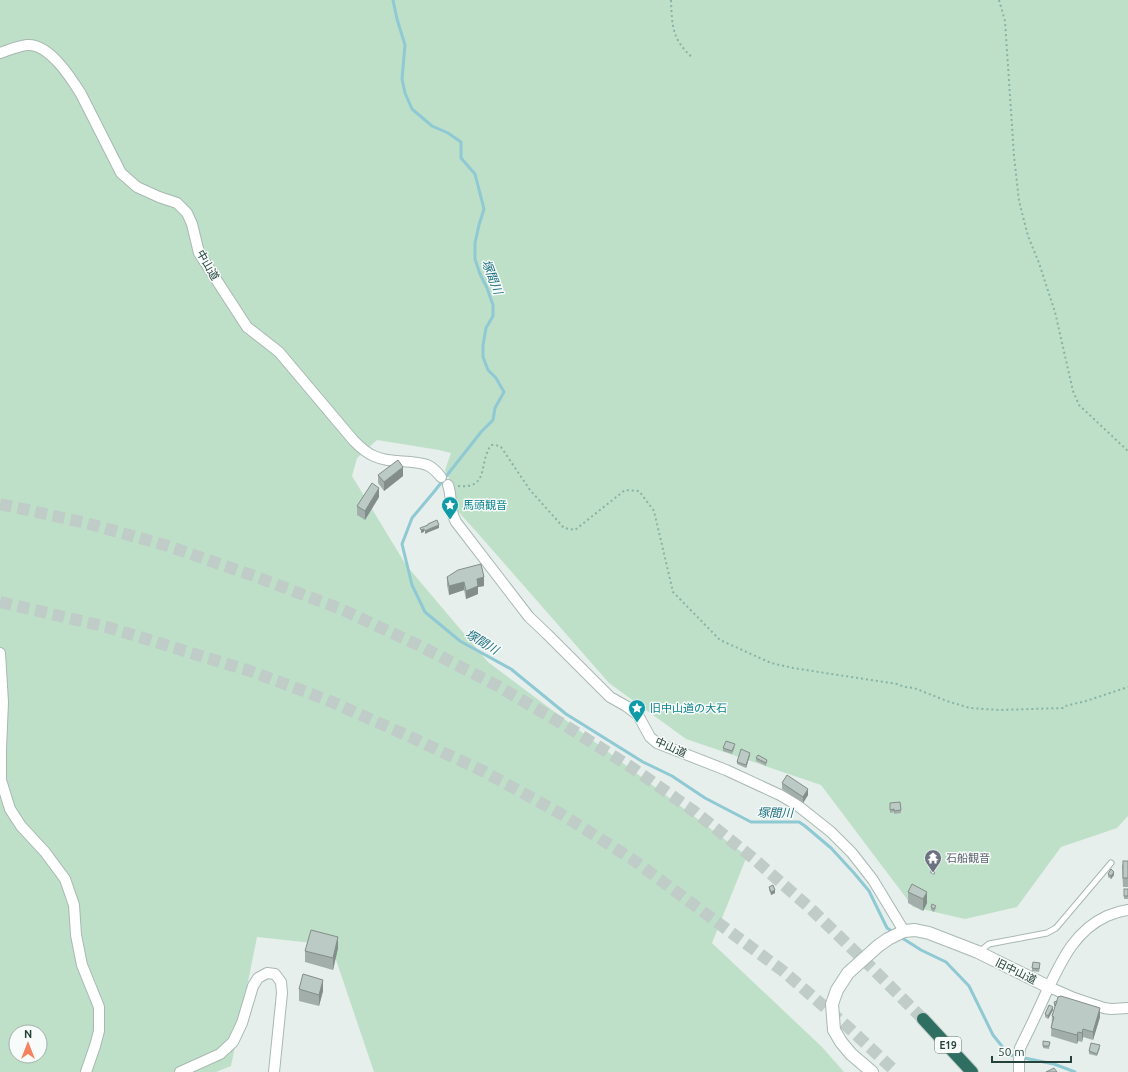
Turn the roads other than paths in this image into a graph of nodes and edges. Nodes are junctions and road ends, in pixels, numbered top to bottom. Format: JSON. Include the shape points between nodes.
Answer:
{"nodes":[{"id":1,"x":0,"y":53,"type":"edge"},
{"id":2,"x":0,"y":653,"type":"edge"},
{"id":3,"x":0,"y":749,"type":"edge"},
{"id":4,"x":1111,"y":863,"type":"dead end"},
{"id":5,"x":1128,"y":910,"type":"edge"},
{"id":6,"x":904,"y":931,"type":"junction"},
{"id":7,"x":978,"y":952,"type":"junction"},
{"id":8,"x":1049,"y":987,"type":"junction"},
{"id":9,"x":1128,"y":1008,"type":"edge"},
{"id":10,"x":923,"y":1019,"type":"tunnel mouth"},
{"id":11,"x":86,"y":1072,"type":"edge"},
{"id":12,"x":180,"y":1072,"type":"edge"},
{"id":13,"x":274,"y":1072,"type":"edge"},
{"id":14,"x":872,"y":1072,"type":"edge"},
{"id":15,"x":972,"y":1072,"type":"edge"},
{"id":16,"x":1019,"y":1072,"type":"edge"}],
"edges":[{"from":1,"to":6,"type":"street","name":"中山道","via":[[33,45],[47,52],[62,67],[81,94],[121,174],[137,187],[177,203],[187,213],[199,253],[247,328],[279,352],[365,452],[382,459],[428,465],[445,481],[450,492],[452,516],[528,617],[610,697],[638,715],[650,737],[657,743],[740,776],[797,805],[831,832],[852,853],[873,880]]},
{"from":2,"to":3,"type":"street","via":[[3,702]]},
{"from":3,"to":11,"type":"street","via":[[1,780],[10,809],[65,879],[74,905],[82,965],[99,1007],[99,1031]]},
{"from":4,"to":7,"type":"lane","via":[[1056,928],[1047,933],[989,944]]},
{"from":5,"to":8,"type":"street","via":[[1113,913],[1088,927],[1064,956]]},
{"from":6,"to":7,"type":"street","name":"旧中山道","via":[[929,933]]},
{"from":6,"to":14,"type":"street","via":[[878,946],[848,973],[832,1004],[834,1030],[841,1042]]},
{"from":7,"to":8,"type":"street","name":"旧中山道"},
{"from":8,"to":9,"type":"street","name":"旧中山道","via":[[1104,1008]]},
{"from":8,"to":16,"type":"street","via":[[1020,1048]]},
{"from":10,"to":15,"type":"highway","number":"E19"},
{"from":12,"to":13,"type":"street","via":[[220,1054],[233,1042],[242,1023],[253,986],[258,978],[267,973],[275,974],[281,982],[282,993]]}]}
